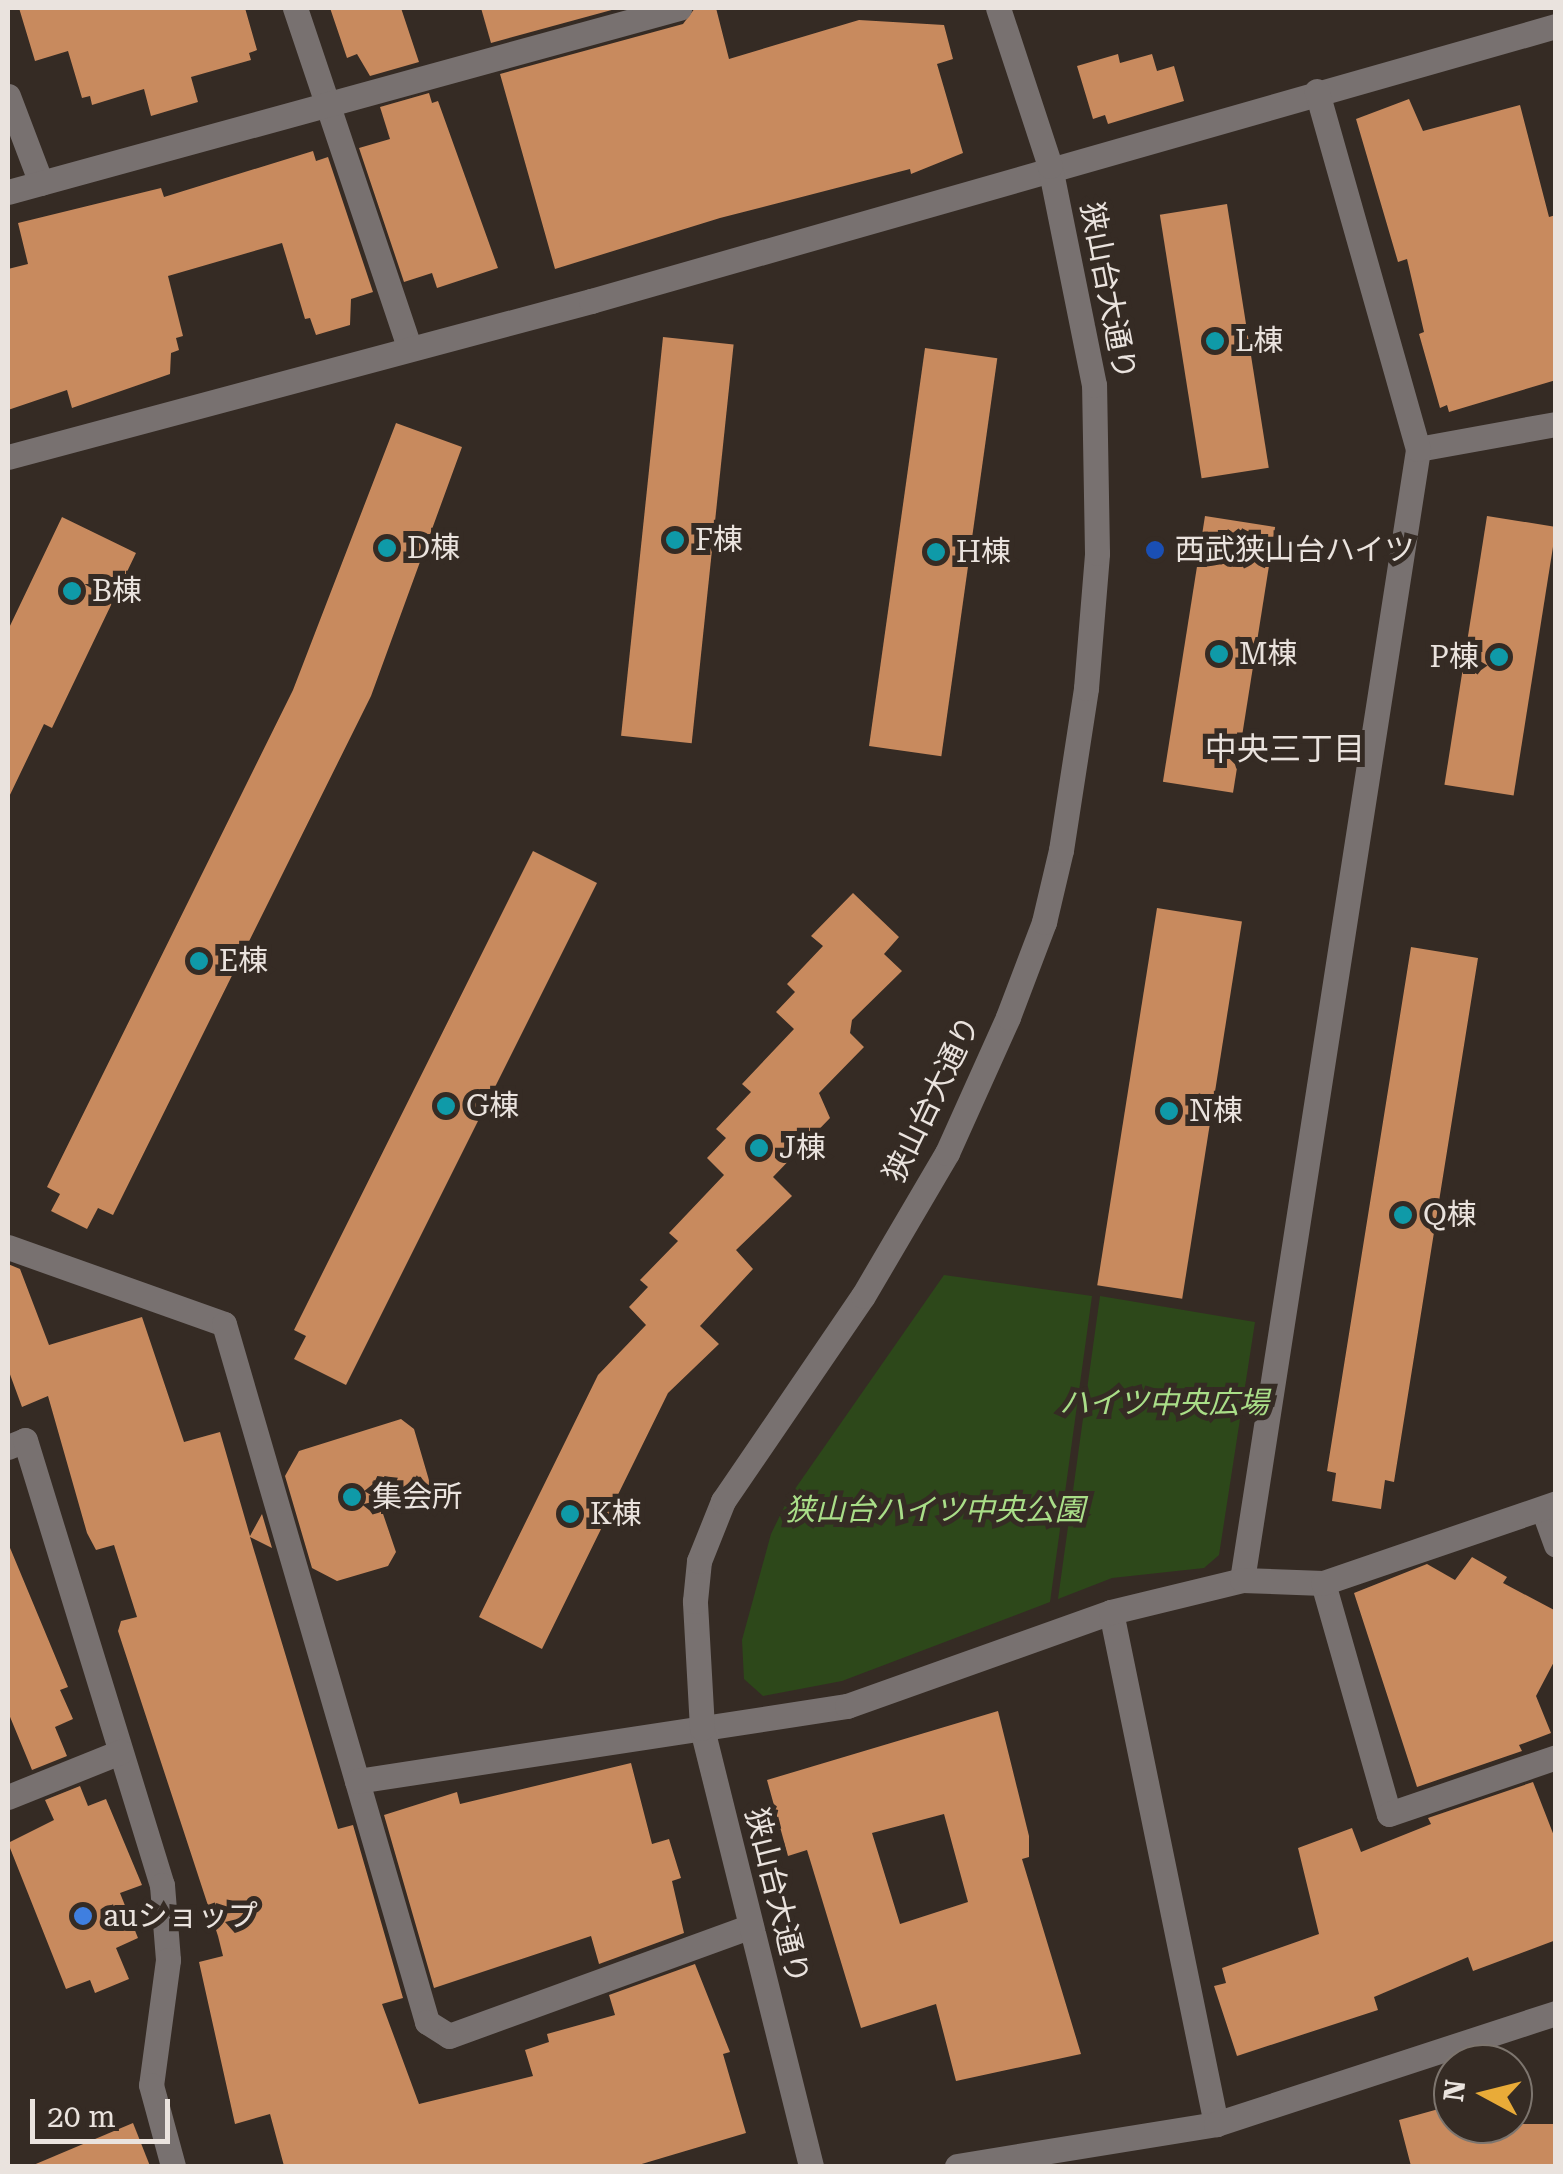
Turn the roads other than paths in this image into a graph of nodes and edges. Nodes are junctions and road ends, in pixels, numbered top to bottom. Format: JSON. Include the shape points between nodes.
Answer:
{"nodes":[{"id":1,"x":295,"y":8,"type":"edge"},
{"id":2,"x":679,"y":8,"type":"edge"},
{"id":3,"x":998,"y":8,"type":"edge"},
{"id":4,"x":645,"y":12,"type":"edge"},
{"id":5,"x":1556,"y":26,"type":"edge"},
{"id":6,"x":1317,"y":92,"type":"junction"},
{"id":7,"x":8,"y":96,"type":"edge"},
{"id":8,"x":328,"y":103,"type":"junction"},
{"id":9,"x":1050,"y":166,"type":"junction"},
{"id":10,"x":42,"y":183,"type":"junction"},
{"id":11,"x":8,"y":192,"type":"edge"},
{"id":12,"x":409,"y":346,"type":"junction"},
{"id":13,"x":1556,"y":424,"type":"edge"},
{"id":14,"x":1418,"y":450,"type":"junction"},
{"id":15,"x":8,"y":457,"type":"edge"},
{"id":16,"x":8,"y":1247,"type":"edge"},
{"id":17,"x":8,"y":1446,"type":"edge"},
{"id":18,"x":1549,"y":1506,"type":"edge"},
{"id":19,"x":1556,"y":1546,"type":"edge"},
{"id":20,"x":1242,"y":1580,"type":"junction"},
{"id":21,"x":1323,"y":1583,"type":"junction"},
{"id":22,"x":1111,"y":1612,"type":"junction"},
{"id":23,"x":702,"y":1728,"type":"junction"},
{"id":24,"x":120,"y":1752,"type":"junction"},
{"id":25,"x":1556,"y":1757,"type":"edge"},
{"id":26,"x":356,"y":1781,"type":"junction"},
{"id":27,"x":8,"y":1797,"type":"edge"},
{"id":28,"x":751,"y":1926,"type":"junction"},
{"id":29,"x":1556,"y":2014,"type":"edge"},
{"id":30,"x":1216,"y":2124,"type":"junction"},
{"id":31,"x":173,"y":2166,"type":"edge"},
{"id":32,"x":812,"y":2166,"type":"edge"},
{"id":33,"x":958,"y":2166,"type":"edge"}],
"edges":[{"from":1,"to":8,"type":"street"},
{"from":2,"to":4,"type":"street"},
{"from":3,"to":9,"type":"street","name":"狭山台大通り"},
{"from":4,"to":8,"type":"street"},
{"from":5,"to":6,"type":"street"},
{"from":6,"to":9,"type":"street"},
{"from":6,"to":14,"type":"street"},
{"from":7,"to":10,"type":"street"},
{"from":8,"to":10,"type":"street"},
{"from":8,"to":12,"type":"street"},
{"from":9,"to":12,"type":"street","via":[[591,302]]},
{"from":9,"to":23,"type":"street","name":"狭山台大通り","via":[[1082,303],[1098,461],[1086,688],[1051,898],[1008,1017],[946,1154],[864,1296],[722,1501],[700,1561],[695,1601]]},
{"from":10,"to":11,"type":"street"},
{"from":12,"to":15,"type":"street","via":[[292,384]]},
{"from":13,"to":14,"type":"street"},
{"from":14,"to":20,"type":"street"},
{"from":16,"to":26,"type":"street","via":[[224,1324]]},
{"from":17,"to":24,"type":"street","via":[[25,1440]]},
{"from":18,"to":19,"type":"street"},
{"from":18,"to":21,"type":"street"},
{"from":20,"to":21,"type":"street"},
{"from":20,"to":22,"type":"street"},
{"from":21,"to":25,"type":"street","via":[[1389,1814]]},
{"from":22,"to":23,"type":"street","via":[[847,1706]]},
{"from":22,"to":30,"type":"street"},
{"from":23,"to":26,"type":"street"},
{"from":23,"to":28,"type":"street","name":"狭山台大通り"},
{"from":24,"to":27,"type":"street"},
{"from":24,"to":31,"type":"street","via":[[162,1885],[168,1960],[151,2085]]},
{"from":26,"to":28,"type":"street","via":[[427,2022],[449,2036]]},
{"from":28,"to":32,"type":"street","name":"狭山台大通り"},
{"from":29,"to":30,"type":"street"},
{"from":30,"to":33,"type":"street"}]}
